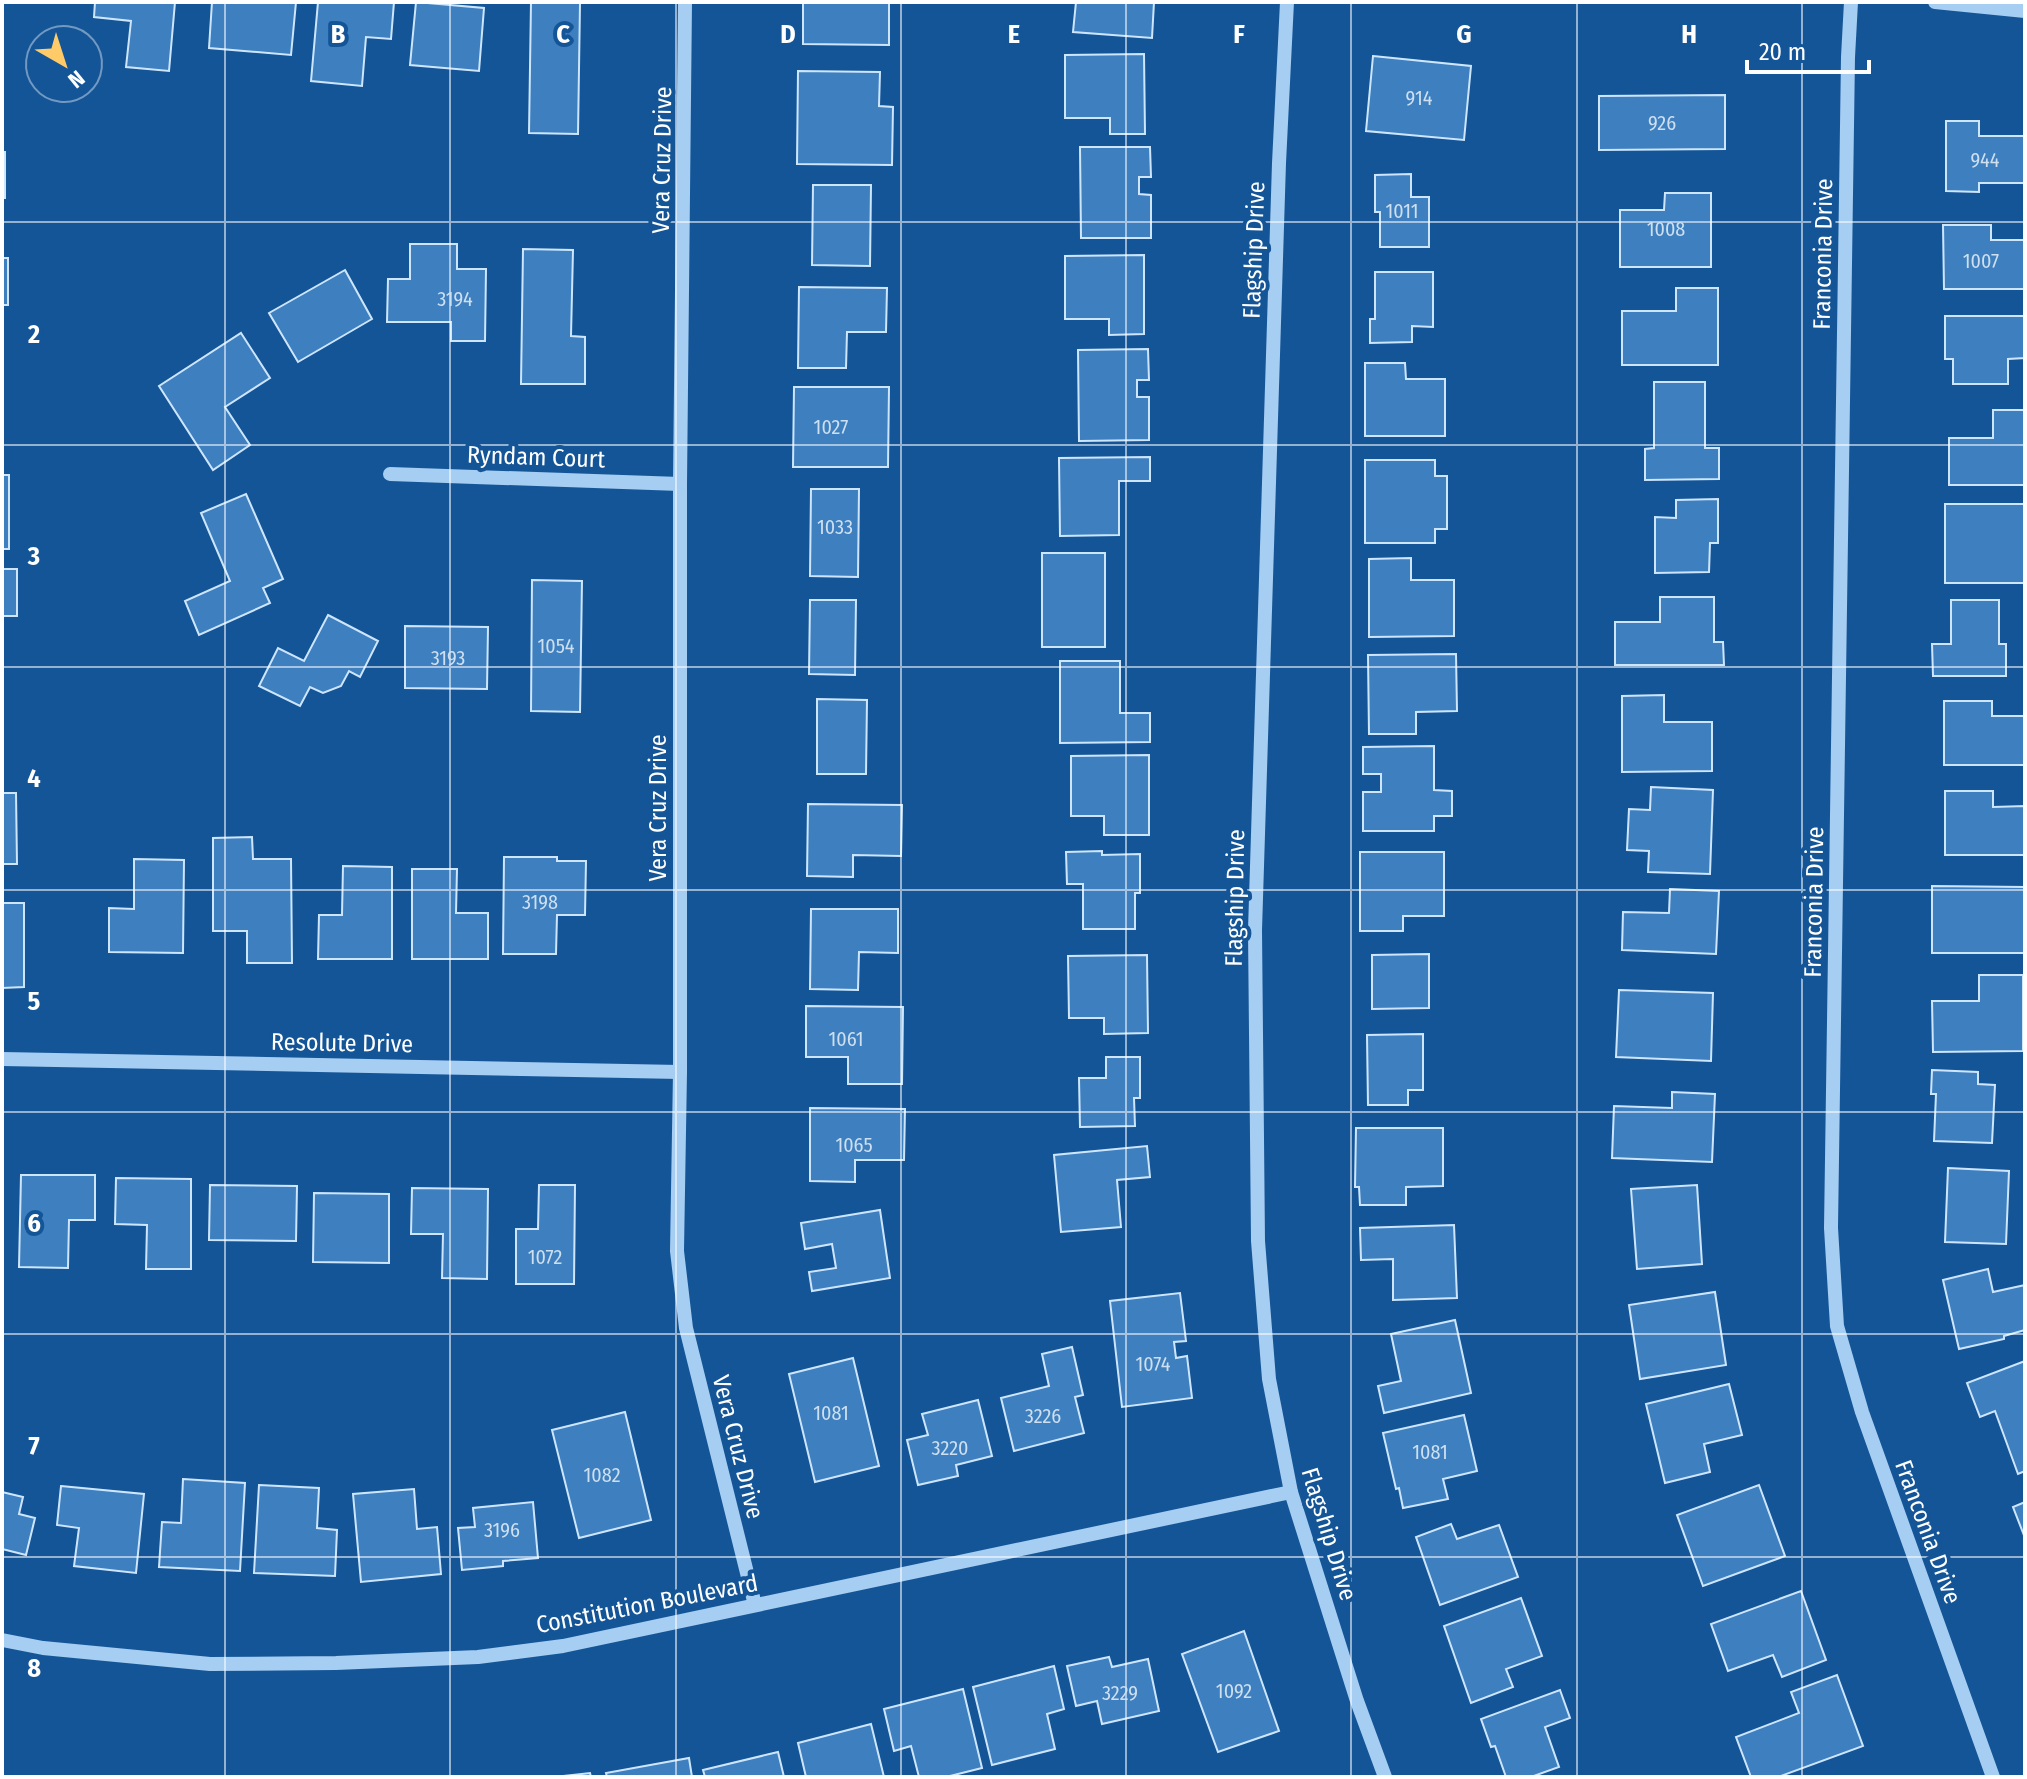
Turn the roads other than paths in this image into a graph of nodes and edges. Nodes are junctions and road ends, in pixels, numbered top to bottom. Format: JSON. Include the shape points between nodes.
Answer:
{"nodes":[{"id":1,"x":685,"y":2,"type":"edge"},
{"id":2,"x":1287,"y":2,"type":"edge"},
{"id":3,"x":1851,"y":2,"type":"edge"},
{"id":4,"x":1935,"y":2,"type":"edge"},
{"id":5,"x":2025,"y":11,"type":"edge"},
{"id":6,"x":390,"y":474,"type":"dead end"},
{"id":7,"x":680,"y":484,"type":"junction"},
{"id":8,"x":2,"y":1059,"type":"edge"},
{"id":9,"x":680,"y":1072,"type":"junction"},
{"id":10,"x":1291,"y":1492,"type":"junction"},
{"id":11,"x":755,"y":1605,"type":"junction"},
{"id":12,"x":2,"y":1640,"type":"edge"},
{"id":13,"x":1385,"y":1777,"type":"edge"},
{"id":14,"x":1993,"y":1777,"type":"edge"}],
"edges":[{"from":1,"to":7,"type":"street","name":"Vera Cruz Drive"},
{"from":2,"to":10,"type":"street","name":"Flagship Drive","via":[[1255,930],[1258,1241],[1269,1379]]},
{"from":3,"to":14,"type":"street","name":"Franconia Drive","via":[[1831,1228],[1837,1326],[1862,1412]]},
{"from":4,"to":5,"type":"street"},
{"from":6,"to":7,"type":"street","name":"Ryndam Court"},
{"from":7,"to":9,"type":"street","name":"Vera Cruz Drive"},
{"from":8,"to":9,"type":"street","name":"Resolute Drive"},
{"from":9,"to":11,"type":"street","name":"Vera Cruz Drive","via":[[677,1251],[686,1328]]},
{"from":10,"to":11,"type":"street","name":"Constitution Boulevard"},
{"from":10,"to":13,"type":"street","name":"Flagship Drive"},
{"from":11,"to":12,"type":"street","name":"Constitution Boulevard","via":[[563,1646],[478,1657],[210,1664]]}]}
